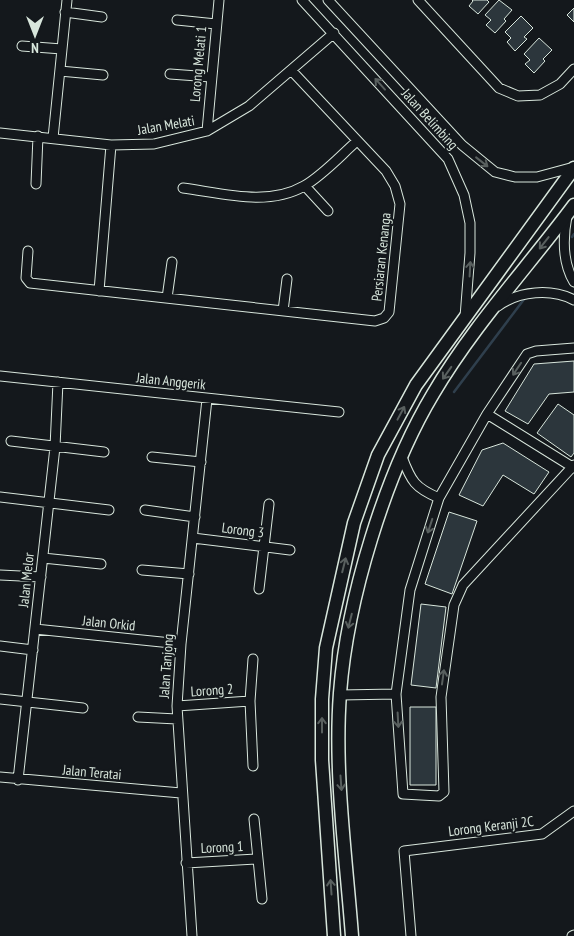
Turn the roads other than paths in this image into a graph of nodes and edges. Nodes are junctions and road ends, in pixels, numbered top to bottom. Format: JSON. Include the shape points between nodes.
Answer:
{"nodes":[{"id":1,"x":67,"y":0,"type":"edge"},
{"id":2,"x":219,"y":0,"type":"edge"},
{"id":3,"x":302,"y":0,"type":"edge"},
{"id":4,"x":328,"y":0,"type":"edge"},
{"id":5,"x":418,"y":0,"type":"edge"},
{"id":6,"x":66,"y":12,"type":"junction"},
{"id":7,"x":102,"y":17,"type":"dead end"},
{"id":8,"x":178,"y":20,"type":"dead end"},
{"id":9,"x":216,"y":24,"type":"junction"},
{"id":10,"x":334,"y":33,"type":"junction"},
{"id":11,"x":22,"y":46,"type":"dead end"},
{"id":12,"x":62,"y":49,"type":"junction"},
{"id":13,"x":574,"y":69,"type":"edge"},
{"id":14,"x":291,"y":70,"type":"junction"},
{"id":15,"x":60,"y":71,"type":"junction"},
{"id":16,"x":170,"y":74,"type":"dead end"},
{"id":17,"x":103,"y":75,"type":"dead end"},
{"id":18,"x":211,"y":77,"type":"junction"},
{"id":19,"x":207,"y":131,"type":"junction"},
{"id":20,"x":0,"y":132,"type":"edge"},
{"id":21,"x":38,"y":136,"type":"junction"},
{"id":22,"x":54,"y":138,"type":"junction"},
{"id":23,"x":357,"y":142,"type":"junction"},
{"id":24,"x":111,"y":145,"type":"junction"},
{"id":25,"x":574,"y":168,"type":"edge"},
{"id":26,"x":36,"y":184,"type":"dead end"},
{"id":27,"x":305,"y":186,"type":"junction"},
{"id":28,"x":183,"y":188,"type":"dead end"},
{"id":29,"x":571,"y":209,"type":"edge"},
{"id":30,"x":328,"y":211,"type":"dead end"},
{"id":31,"x":28,"y":251,"type":"dead end"},
{"id":32,"x":172,"y":262,"type":"dead end"},
{"id":33,"x":287,"y":279,"type":"dead end"},
{"id":34,"x":574,"y":282,"type":"edge"},
{"id":35,"x":99,"y":291,"type":"junction"},
{"id":36,"x":167,"y":298,"type":"junction"},
{"id":37,"x":574,"y":300,"type":"edge"},
{"id":38,"x":283,"y":311,"type":"junction"},
{"id":39,"x":489,"y":313,"type":"junction"},
{"id":40,"x":465,"y":317,"type":"junction"},
{"id":41,"x":574,"y":348,"type":"edge"},
{"id":42,"x":0,"y":376,"type":"edge"},
{"id":43,"x":58,"y":382,"type":"junction"},
{"id":44,"x":207,"y":399,"type":"junction"},
{"id":45,"x":339,"y":412,"type":"dead end"},
{"id":46,"x":487,"y":414,"type":"junction"},
{"id":47,"x":11,"y":441,"type":"dead end"},
{"id":48,"x":55,"y":447,"type":"junction"},
{"id":49,"x":104,"y":452,"type":"dead end"},
{"id":50,"x":152,"y":457,"type":"dead end"},
{"id":51,"x":402,"y":457,"type":"junction"},
{"id":52,"x":201,"y":462,"type":"junction"},
{"id":53,"x":574,"y":466,"type":"edge"},
{"id":54,"x":0,"y":497,"type":"edge"},
{"id":55,"x":439,"y":498,"type":"junction"},
{"id":56,"x":49,"y":502,"type":"junction"},
{"id":57,"x":269,"y":504,"type":"dead end"},
{"id":58,"x":109,"y":510,"type":"dead end"},
{"id":59,"x":145,"y":510,"type":"dead end"},
{"id":60,"x":195,"y":517,"type":"junction"},
{"id":61,"x":193,"y":538,"type":"junction"},
{"id":62,"x":265,"y":547,"type":"junction"},
{"id":63,"x":290,"y":550,"type":"dead end"},
{"id":64,"x":43,"y":558,"type":"junction"},
{"id":65,"x":101,"y":564,"type":"dead end"},
{"id":66,"x":142,"y":570,"type":"dead end"},
{"id":67,"x":189,"y":574,"type":"junction"},
{"id":68,"x":0,"y":575,"type":"edge"},
{"id":69,"x":41,"y":577,"type":"junction"},
{"id":70,"x":259,"y":589,"type":"dead end"},
{"id":71,"x":35,"y":629,"type":"junction"},
{"id":72,"x":181,"y":644,"type":"junction"},
{"id":73,"x":0,"y":646,"type":"edge"},
{"id":74,"x":33,"y":650,"type":"junction"},
{"id":75,"x":253,"y":658,"type":"dead end"},
{"id":76,"x":396,"y":694,"type":"junction"},
{"id":77,"x":340,"y":695,"type":"junction"},
{"id":78,"x":0,"y":699,"type":"edge"},
{"id":79,"x":250,"y":701,"type":"junction"},
{"id":80,"x":27,"y":702,"type":"junction"},
{"id":81,"x":177,"y":706,"type":"junction"},
{"id":82,"x":83,"y":708,"type":"dead end"},
{"id":83,"x":138,"y":717,"type":"dead end"},
{"id":84,"x":176,"y":720,"type":"junction"},
{"id":85,"x":253,"y":766,"type":"dead end"},
{"id":86,"x":0,"y":777,"type":"edge"},
{"id":87,"x":18,"y":780,"type":"junction"},
{"id":88,"x":181,"y":793,"type":"junction"},
{"id":89,"x":574,"y":811,"type":"edge"},
{"id":90,"x":254,"y":819,"type":"dead end"},
{"id":91,"x":258,"y":859,"type":"junction"},
{"id":92,"x":186,"y":863,"type":"junction"},
{"id":93,"x":262,"y":899,"type":"dead end"},
{"id":94,"x":192,"y":936,"type":"edge"},
{"id":95,"x":334,"y":936,"type":"edge"},
{"id":96,"x":352,"y":936,"type":"edge"},
{"id":97,"x":411,"y":936,"type":"edge"}],
"edges":[{"from":1,"to":6,"type":"street"},
{"from":2,"to":9,"type":"street","name":"Lorong Melati 1"},
{"from":3,"to":10,"type":"street","name":"Jalan Belimbing"},
{"from":4,"to":25,"type":"street","name":"Jalan Belimbing","one_way":true,"via":[[462,145],[496,172],[515,177],[538,177]]},
{"from":5,"to":13,"type":"street","via":[[499,88],[518,96],[540,95],[560,84]]},
{"from":6,"to":7,"type":"street"},
{"from":6,"to":12,"type":"street"},
{"from":8,"to":9,"type":"street"},
{"from":9,"to":18,"type":"street","name":"Lorong Melati 1"},
{"from":10,"to":14,"type":"street","name":"Jalan Melati"},
{"from":40,"to":10,"type":"street","name":"Jalan Belimbing","one_way":true,"via":[[470,224],[464,195],[448,159]]},
{"from":11,"to":12,"type":"street"},
{"from":12,"to":15,"type":"street"},
{"from":14,"to":19,"type":"street","name":"Jalan Melati","via":[[249,106]]},
{"from":14,"to":23,"type":"street","name":"Persiaran Kenanga"},
{"from":15,"to":17,"type":"street"},
{"from":15,"to":22,"type":"street"},
{"from":16,"to":18,"type":"street"},
{"from":18,"to":19,"type":"street","name":"Lorong Melati 1"},
{"from":19,"to":24,"type":"street","name":"Jalan Melati","via":[[154,144]]},
{"from":20,"to":21,"type":"street","name":"Jalan Melati"},
{"from":21,"to":22,"type":"street","name":"Jalan Melati"},
{"from":21,"to":26,"type":"street"},
{"from":22,"to":24,"type":"street","name":"Jalan Melati"},
{"from":23,"to":27,"type":"street"},
{"from":23,"to":38,"type":"street","name":"Persiaran Kenanga","via":[[386,171],[400,204],[389,312],[375,321]]},
{"from":24,"to":35,"type":"street"},
{"from":25,"to":40,"type":"main road"},
{"from":27,"to":28,"type":"street","via":[[264,197]]},
{"from":27,"to":30,"type":"street"},
{"from":29,"to":34,"type":"street","via":[[564,234],[565,256]]},
{"from":29,"to":39,"type":"main road","one_way":true},
{"from":31,"to":35,"type":"street","name":"Persiaran Kenanga","via":[[26,278],[30,283]]},
{"from":32,"to":36,"type":"street"},
{"from":33,"to":38,"type":"street"},
{"from":35,"to":36,"type":"street","name":"Persiaran Kenanga"},
{"from":36,"to":38,"type":"street","name":"Persiaran Kenanga"},
{"from":37,"to":39,"type":"street","via":[[543,292],[528,294],[509,298]]},
{"from":39,"to":51,"type":"main road","one_way":true,"via":[[433,394]]},
{"from":95,"to":40,"type":"main road","one_way":true,"via":[[322,760],[325,656],[333,609],[354,523],[378,455],[416,385]]},
{"from":41,"to":46,"type":"street","one_way":true,"via":[[536,350],[527,354]]},
{"from":42,"to":43,"type":"street","name":"Jalan Anggerik"},
{"from":43,"to":44,"type":"street","name":"Jalan Anggerik"},
{"from":43,"to":48,"type":"street","name":"Jalan Melor"},
{"from":44,"to":45,"type":"street","name":"Jalan Anggerik"},
{"from":44,"to":52,"type":"street","name":"Jalan Tanjong"},
{"from":46,"to":53,"type":"street"},
{"from":46,"to":55,"type":"street"},
{"from":47,"to":48,"type":"street"},
{"from":48,"to":49,"type":"street"},
{"from":48,"to":56,"type":"street","name":"Jalan Melor"},
{"from":50,"to":52,"type":"street"},
{"from":51,"to":55,"type":"street","via":[[410,478],[422,491]]},
{"from":51,"to":77,"type":"main road","one_way":true,"via":[[375,526],[358,590],[349,627]]},
{"from":52,"to":60,"type":"street","name":"Jalan Tanjong"},
{"from":76,"to":53,"type":"street","one_way":true,"via":[[401,790],[407,795],[439,796],[445,786],[440,697],[454,606],[464,585],[479,566]]},
{"from":54,"to":56,"type":"street"},
{"from":55,"to":76,"type":"street","one_way":true,"via":[[410,590]]},
{"from":56,"to":58,"type":"street"},
{"from":56,"to":64,"type":"street","name":"Jalan Melor"},
{"from":57,"to":62,"type":"street"},
{"from":59,"to":60,"type":"street"},
{"from":60,"to":61,"type":"street","name":"Jalan Tanjong"},
{"from":61,"to":62,"type":"street","name":"Lorong 3"},
{"from":61,"to":67,"type":"street","name":"Jalan Tanjong"},
{"from":62,"to":63,"type":"street","name":"Lorong 3"},
{"from":62,"to":70,"type":"street"},
{"from":64,"to":65,"type":"street"},
{"from":64,"to":69,"type":"street","name":"Jalan Melor"},
{"from":66,"to":67,"type":"street"},
{"from":67,"to":72,"type":"street","name":"Jalan Tanjong"},
{"from":68,"to":69,"type":"street"},
{"from":69,"to":71,"type":"street","name":"Jalan Melor"},
{"from":71,"to":72,"type":"street","name":"Jalan Orkid"},
{"from":71,"to":74,"type":"street","name":"Jalan Melor"},
{"from":72,"to":81,"type":"street","name":"Jalan Tanjong"},
{"from":73,"to":74,"type":"street"},
{"from":74,"to":80,"type":"street","name":"Jalan Melor"},
{"from":75,"to":79,"type":"street"},
{"from":76,"to":77,"type":"street"},
{"from":77,"to":96,"type":"main road","one_way":true,"via":[[339,751]]},
{"from":78,"to":80,"type":"street"},
{"from":79,"to":81,"type":"street","name":"Lorong 2"},
{"from":79,"to":85,"type":"street"},
{"from":80,"to":82,"type":"street"},
{"from":80,"to":87,"type":"street","name":"Jalan Melor"},
{"from":81,"to":84,"type":"street","name":"Jalan Tanjong"},
{"from":83,"to":84,"type":"street"},
{"from":84,"to":88,"type":"street","name":"Jalan Tanjong"},
{"from":86,"to":87,"type":"street","name":"Jalan Teratai"},
{"from":87,"to":88,"type":"street","name":"Jalan Teratai"},
{"from":88,"to":92,"type":"street","name":"Jalan Tanjong"},
{"from":89,"to":97,"type":"street","name":"Lorong Keranji 2C","via":[[542,834],[404,851]]},
{"from":90,"to":91,"type":"street"},
{"from":91,"to":92,"type":"street","name":"Lorong 1"},
{"from":91,"to":93,"type":"street"},
{"from":92,"to":94,"type":"street","name":"Jalan Tanjong"}]}
